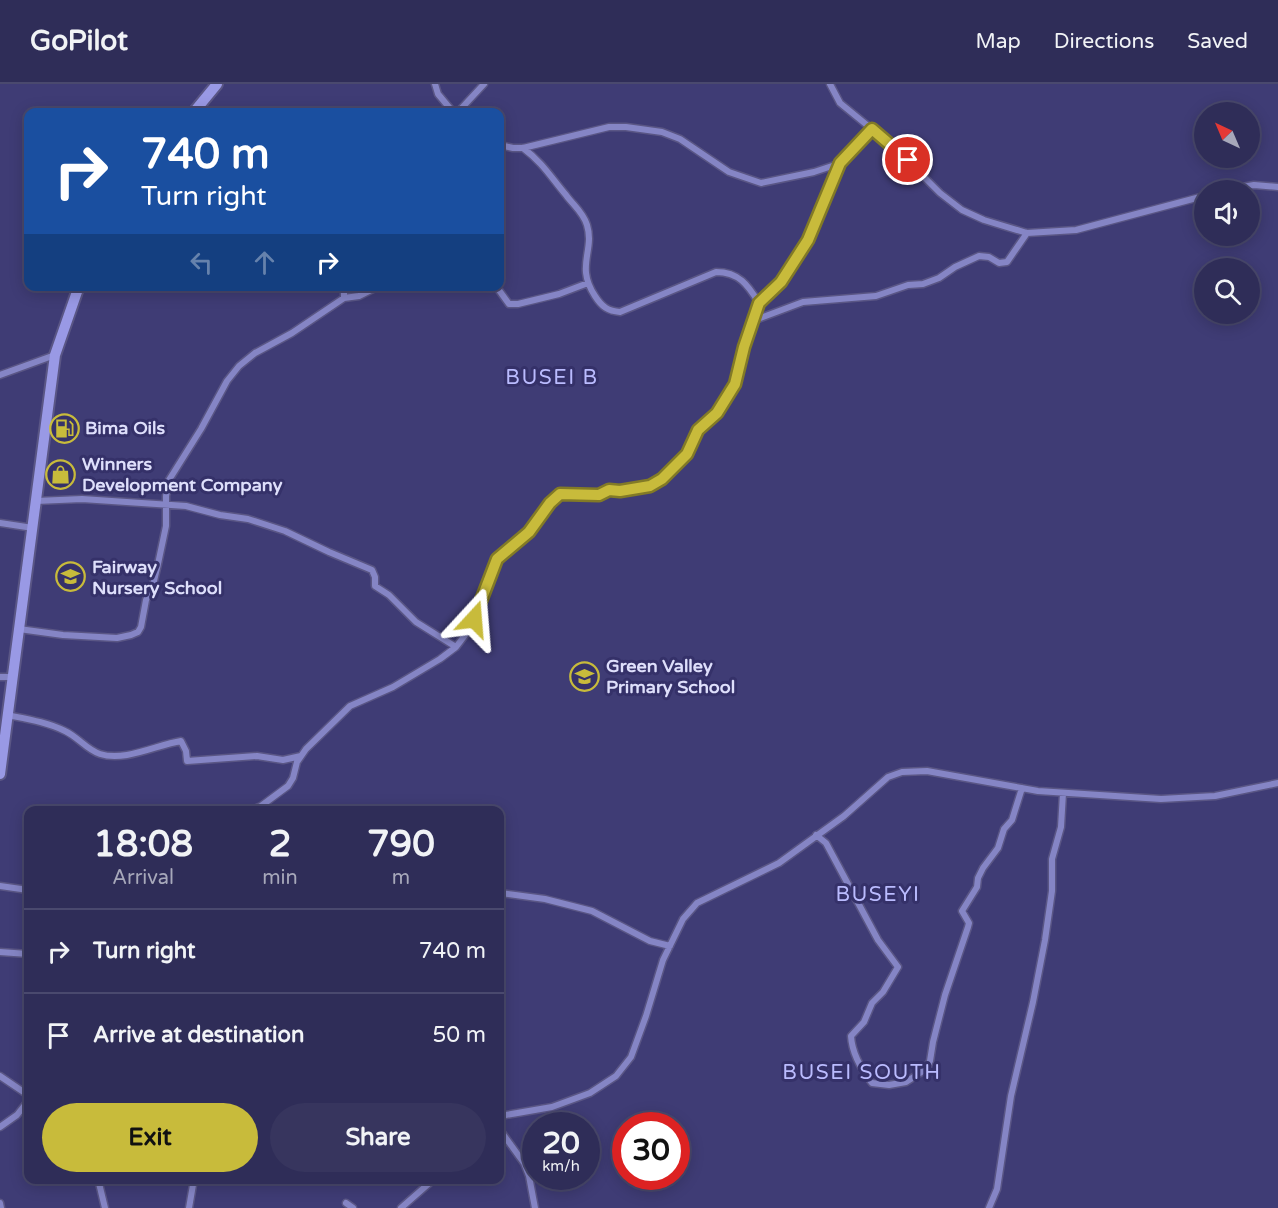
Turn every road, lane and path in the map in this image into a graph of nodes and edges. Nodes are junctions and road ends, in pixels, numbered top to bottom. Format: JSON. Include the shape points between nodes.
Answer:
{"nodes":[{"id":1,"x":217,"y":84,"type":"edge"},
{"id":2,"x":435,"y":84,"type":"edge"},
{"id":3,"x":484,"y":84,"type":"edge"},
{"id":4,"x":830,"y":84,"type":"edge"},
{"id":5,"x":197,"y":108,"type":"edge"},
{"id":6,"x":450,"y":108,"type":"edge"},
{"id":7,"x":462,"y":108,"type":"edge"},
{"id":8,"x":872,"y":129,"type":"junction"},
{"id":9,"x":504,"y":146,"type":"edge"},
{"id":10,"x":523,"y":148,"type":"junction"},
{"id":11,"x":840,"y":163,"type":"junction"},
{"id":12,"x":1260,"y":186,"type":"edge"},
{"id":13,"x":1278,"y":187,"type":"edge"},
{"id":14,"x":1194,"y":199,"type":"edge"},
{"id":15,"x":1027,"y":233,"type":"junction"},
{"id":16,"x":588,"y":283,"type":"junction"},
{"id":17,"x":77,"y":291,"type":"edge"},
{"id":18,"x":344,"y":291,"type":"edge"},
{"id":19,"x":369,"y":291,"type":"edge"},
{"id":20,"x":499,"y":291,"type":"edge"},
{"id":21,"x":344,"y":298,"type":"junction"},
{"id":22,"x":759,"y":303,"type":"junction"},
{"id":23,"x":755,"y":320,"type":"junction"},
{"id":24,"x":55,"y":355,"type":"junction"},
{"id":25,"x":0,"y":375,"type":"edge"},
{"id":26,"x":36,"y":501,"type":"junction"},
{"id":27,"x":166,"y":503,"type":"junction"},
{"id":28,"x":0,"y":523,"type":"edge"},
{"id":29,"x":33,"y":528,"type":"junction"},
{"id":30,"x":19,"y":629,"type":"junction"},
{"id":31,"x":456,"y":647,"type":"junction"},
{"id":32,"x":0,"y":677,"type":"edge"},
{"id":33,"x":12,"y":677,"type":"junction"},
{"id":34,"x":7,"y":715,"type":"junction"},
{"id":35,"x":301,"y":756,"type":"junction"},
{"id":36,"x":0,"y":774,"type":"edge"},
{"id":37,"x":1278,"y":783,"type":"edge"},
{"id":38,"x":1022,"y":788,"type":"junction"},
{"id":39,"x":1063,"y":794,"type":"junction"},
{"id":40,"x":261,"y":806,"type":"edge"},
{"id":41,"x":816,"y":835,"type":"junction"},
{"id":42,"x":0,"y":886,"type":"edge"},
{"id":43,"x":24,"y":889,"type":"edge"},
{"id":44,"x":504,"y":894,"type":"edge"},
{"id":45,"x":670,"y":946,"type":"junction"},
{"id":46,"x":0,"y":952,"type":"edge"},
{"id":47,"x":24,"y":954,"type":"edge"},
{"id":48,"x":0,"y":1076,"type":"edge"},
{"id":49,"x":24,"y":1092,"type":"edge"},
{"id":50,"x":24,"y":1106,"type":"edge"},
{"id":51,"x":504,"y":1115,"type":"edge"},
{"id":52,"x":0,"y":1127,"type":"edge"},
{"id":53,"x":504,"y":1136,"type":"edge"},
{"id":54,"x":99,"y":1184,"type":"edge"},
{"id":55,"x":193,"y":1184,"type":"edge"},
{"id":56,"x":428,"y":1184,"type":"edge"},
{"id":57,"x":0,"y":1203,"type":"edge"},
{"id":58,"x":346,"y":1203,"type":"dead end"},
{"id":59,"x":1,"y":1208,"type":"edge"},
{"id":60,"x":105,"y":1208,"type":"edge"},
{"id":61,"x":189,"y":1208,"type":"edge"},
{"id":62,"x":353,"y":1208,"type":"edge"},
{"id":63,"x":401,"y":1208,"type":"edge"},
{"id":64,"x":535,"y":1208,"type":"edge"},
{"id":65,"x":989,"y":1208,"type":"edge"}],
"edges":[{"from":1,"to":5,"type":"main road"},
{"from":2,"to":6,"type":"street"},
{"from":3,"to":7,"type":"street"},
{"from":4,"to":8,"type":"street","via":[[840,103]]},
{"from":8,"to":11,"type":"street"},
{"from":8,"to":15,"type":"street","via":[[962,210]]},
{"from":9,"to":10,"type":"street"},
{"from":10,"to":11,"type":"street","via":[[609,127],[626,127],[663,132],[729,172],[761,183]]},
{"from":10,"to":16,"type":"street","via":[[540,161],[582,213],[588,226],[584,264]]},
{"from":11,"to":22,"type":"street","via":[[808,240],[781,282]]},
{"from":12,"to":13,"type":"street"},
{"from":14,"to":15,"type":"street","via":[[1076,230]]},
{"from":15,"to":23,"type":"street","via":[[1007,262],[980,256],[922,284],[876,296],[803,302]]},
{"from":16,"to":20,"type":"street","via":[[518,304],[508,304]]},
{"from":16,"to":22,"type":"street","via":[[598,302],[608,311],[620,312],[716,272],[729,272],[751,290]]},
{"from":17,"to":24,"type":"main road"},
{"from":18,"to":21,"type":"street"},
{"from":19,"to":21,"type":"street"},
{"from":21,"to":27,"type":"street","via":[[239,366],[169,480]]},
{"from":22,"to":23,"type":"street"},
{"from":23,"to":31,"type":"street","via":[[735,384],[717,413],[698,430],[681,461],[650,486],[609,490],[599,495],[560,494],[529,532],[497,559],[469,630]]},
{"from":24,"to":25,"type":"street"},
{"from":24,"to":26,"type":"main road"},
{"from":26,"to":27,"type":"street"},
{"from":26,"to":29,"type":"main road"},
{"from":27,"to":30,"type":"street","via":[[158,564],[138,632],[117,638]]},
{"from":27,"to":31,"type":"street","via":[[248,519],[285,531],[372,570],[375,586],[416,622]]},
{"from":28,"to":29,"type":"street"},
{"from":29,"to":30,"type":"main road"},
{"from":30,"to":33,"type":"main road"},
{"from":31,"to":35,"type":"street","via":[[393,687],[355,702]]},
{"from":32,"to":33,"type":"street"},
{"from":33,"to":34,"type":"main road"},
{"from":34,"to":35,"type":"street","via":[[67,731],[100,754],[129,756],[181,741],[187,761],[257,756],[283,760]]},
{"from":34,"to":36,"type":"main road"},
{"from":35,"to":40,"type":"street","via":[[288,786]]},
{"from":37,"to":39,"type":"street","via":[[1215,796],[1161,799]]},
{"from":38,"to":39,"type":"street"},
{"from":38,"to":41,"type":"street","via":[[927,771],[902,772],[888,777]]},
{"from":38,"to":41,"type":"street","via":[[1012,820],[962,911],[969,927],[945,994],[930,1061],[926,1069],[906,1082],[872,1083],[851,1046],[851,1036],[898,967],[878,940],[826,843]]},
{"from":39,"to":65,"type":"street","via":[[1034,1002],[1013,1086],[997,1189]]},
{"from":41,"to":45,"type":"street","via":[[779,863],[697,903],[683,919]]},
{"from":42,"to":43,"type":"street"},
{"from":44,"to":45,"type":"street","via":[[592,911]]},
{"from":45,"to":51,"type":"street","via":[[631,1057],[616,1076],[590,1093],[552,1107]]},
{"from":46,"to":47,"type":"street"},
{"from":48,"to":49,"type":"street"},
{"from":50,"to":52,"type":"street"},
{"from":53,"to":64,"type":"street","via":[[524,1163]]},
{"from":54,"to":60,"type":"street"},
{"from":55,"to":61,"type":"street"},
{"from":56,"to":63,"type":"street"},
{"from":57,"to":59,"type":"street"},
{"from":58,"to":62,"type":"street"}]}
